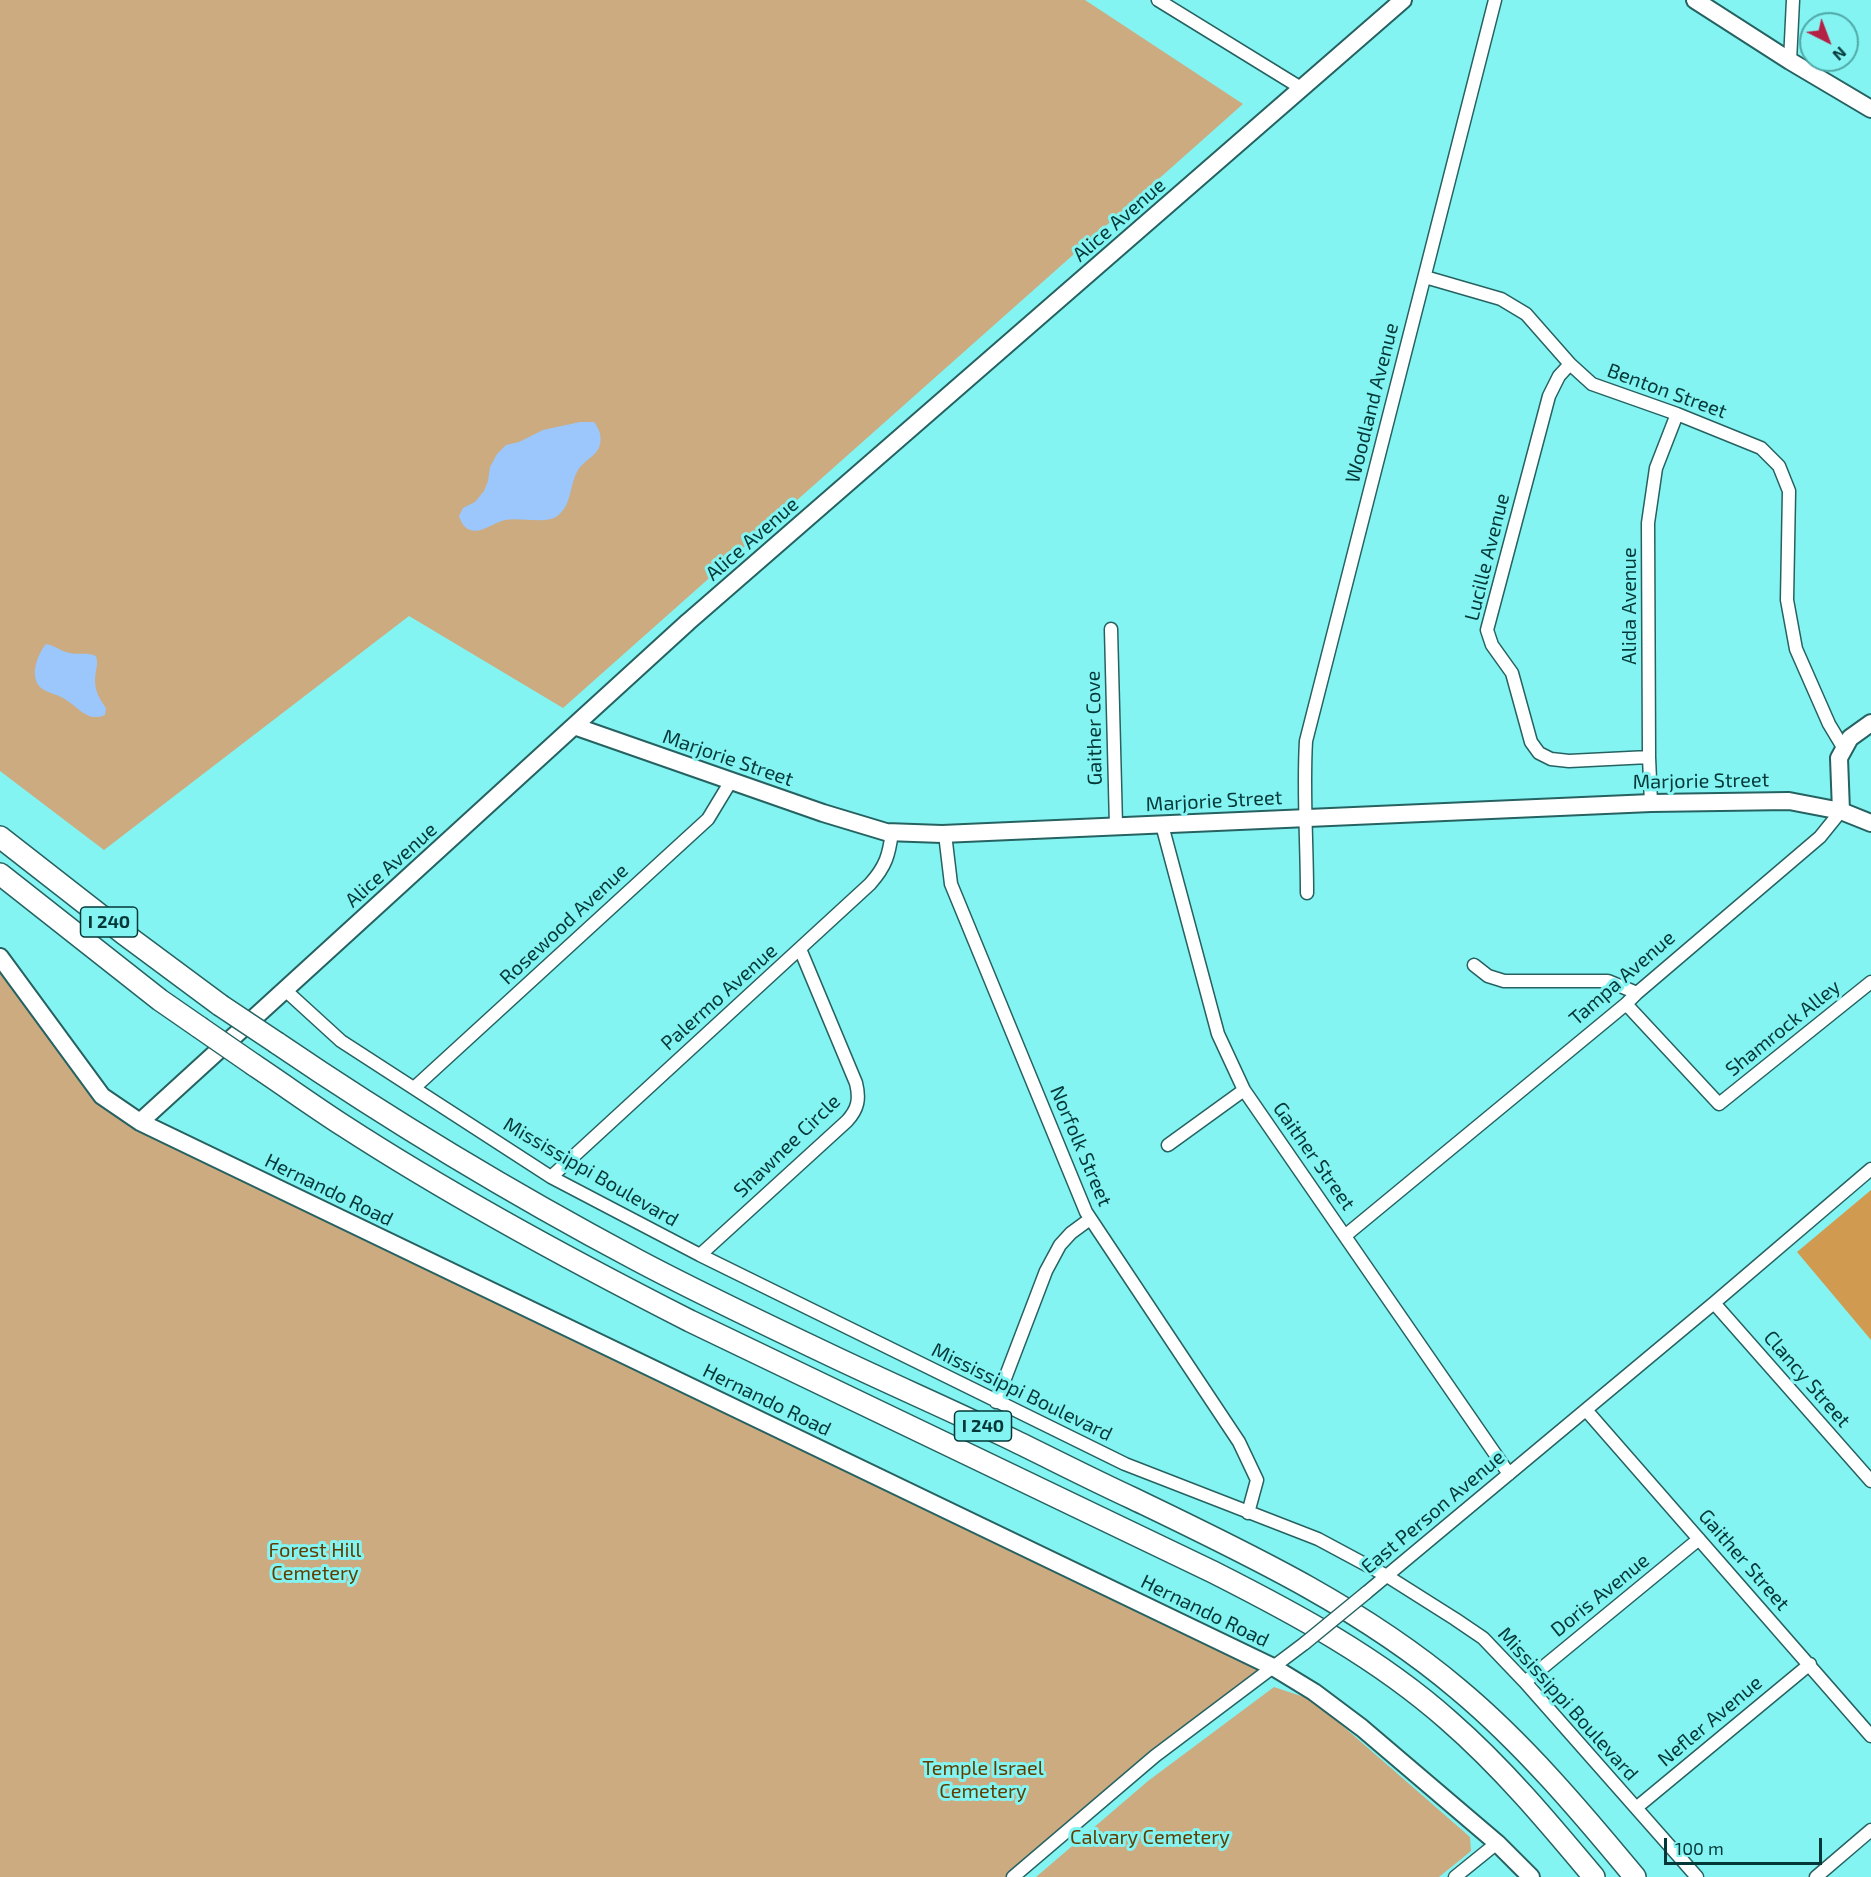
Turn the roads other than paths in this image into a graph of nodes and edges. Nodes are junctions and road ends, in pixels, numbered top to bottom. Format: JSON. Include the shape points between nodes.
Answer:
{"nodes":[{"id":1,"x":1158,"y":0,"type":"edge"},
{"id":2,"x":1402,"y":0,"type":"edge"},
{"id":3,"x":1495,"y":0,"type":"edge"},
{"id":4,"x":1695,"y":0,"type":"edge"},
{"id":5,"x":1793,"y":0,"type":"edge"},
{"id":6,"x":1790,"y":61,"type":"junction"},
{"id":7,"x":1301,"y":88,"type":"junction"},
{"id":8,"x":1871,"y":110,"type":"edge"},
{"id":9,"x":1425,"y":278,"type":"junction"},
{"id":10,"x":1570,"y":364,"type":"junction"},
{"id":11,"x":1677,"y":414,"type":"junction"},
{"id":12,"x":1111,"y":629,"type":"dead end"},
{"id":13,"x":1871,"y":723,"type":"edge"},
{"id":14,"x":574,"y":726,"type":"junction"},
{"id":15,"x":1844,"y":749,"type":"junction"},
{"id":16,"x":1649,"y":757,"type":"junction"},
{"id":17,"x":731,"y":781,"type":"junction"},
{"id":18,"x":1651,"y":803,"type":"junction"},
{"id":19,"x":1841,"y":811,"type":"junction"},
{"id":20,"x":1306,"y":817,"type":"junction"},
{"id":21,"x":1871,"y":823,"type":"edge"},
{"id":22,"x":1162,"y":825,"type":"junction"},
{"id":23,"x":1116,"y":826,"type":"junction"},
{"id":24,"x":892,"y":832,"type":"junction"},
{"id":25,"x":945,"y":834,"type":"junction"},
{"id":26,"x":0,"y":837,"type":"edge"},
{"id":27,"x":0,"y":874,"type":"edge"},
{"id":28,"x":1307,"y":892,"type":"dead end"},
{"id":29,"x":800,"y":949,"type":"junction"},
{"id":30,"x":0,"y":957,"type":"edge"},
{"id":31,"x":1474,"y":965,"type":"dead end"},
{"id":32,"x":1871,"y":982,"type":"edge"},
{"id":33,"x":284,"y":989,"type":"junction"},
{"id":34,"x":1637,"y":993,"type":"junction"},
{"id":35,"x":1626,"y":1004,"type":"junction"},
{"id":36,"x":414,"y":1088,"type":"junction"},
{"id":37,"x":1244,"y":1090,"type":"junction"},
{"id":38,"x":140,"y":1122,"type":"junction"},
{"id":39,"x":1168,"y":1144,"type":"dead end"},
{"id":40,"x":1871,"y":1168,"type":"edge"},
{"id":41,"x":551,"y":1177,"type":"junction"},
{"id":42,"x":1090,"y":1219,"type":"junction"},
{"id":43,"x":1346,"y":1235,"type":"junction"},
{"id":44,"x":700,"y":1255,"type":"junction"},
{"id":45,"x":1714,"y":1303,"type":"junction"},
{"id":46,"x":996,"y":1402,"type":"junction"},
{"id":47,"x":1586,"y":1410,"type":"junction"},
{"id":48,"x":1509,"y":1474,"type":"junction"},
{"id":49,"x":1871,"y":1481,"type":"edge"},
{"id":50,"x":1248,"y":1513,"type":"junction"},
{"id":51,"x":1699,"y":1539,"type":"junction"},
{"id":52,"x":1387,"y":1576,"type":"junction"},
{"id":53,"x":1810,"y":1664,"type":"junction"},
{"id":54,"x":1273,"y":1667,"type":"junction"},
{"id":55,"x":1525,"y":1682,"type":"junction"},
{"id":56,"x":1871,"y":1736,"type":"edge"},
{"id":57,"x":1636,"y":1808,"type":"junction"},
{"id":58,"x":1871,"y":1830,"type":"edge"},
{"id":59,"x":1497,"y":1843,"type":"junction"},
{"id":60,"x":1012,"y":1877,"type":"edge"},
{"id":61,"x":1455,"y":1877,"type":"edge"},
{"id":62,"x":1531,"y":1877,"type":"edge"},
{"id":63,"x":1594,"y":1877,"type":"edge"},
{"id":64,"x":1635,"y":1877,"type":"edge"},
{"id":65,"x":1697,"y":1877,"type":"edge"},
{"id":66,"x":1816,"y":1877,"type":"edge"}],
"edges":[{"from":1,"to":7,"type":"street"},
{"from":2,"to":7,"type":"street","name":"Alice Avenue"},
{"from":3,"to":9,"type":"street","name":"Woodland Avenue"},
{"from":4,"to":6,"type":"street"},
{"from":5,"to":6,"type":"street"},
{"from":6,"to":8,"type":"street"},
{"from":7,"to":14,"type":"street","name":"Alice Avenue"},
{"from":9,"to":10,"type":"street","name":"Benton Street","via":[[1500,299],[1526,314]]},
{"from":9,"to":20,"type":"street","name":"Woodland Avenue","via":[[1306,741]]},
{"from":10,"to":11,"type":"street","name":"Benton Street","via":[[1592,384]]},
{"from":10,"to":16,"type":"street","name":"Lucille Avenue","via":[[1549,396],[1487,630],[1492,645],[1512,673],[1531,742],[1539,753],[1569,761]]},
{"from":11,"to":15,"type":"street","name":"Benton Street","via":[[1761,448],[1779,466],[1789,491],[1787,600],[1796,649]]},
{"from":11,"to":16,"type":"street","name":"Alida Avenue","via":[[1656,468],[1648,523]]},
{"from":12,"to":23,"type":"street","name":"Gaither Cove"},
{"from":13,"to":15,"type":"street","via":[[1850,738]]},
{"from":14,"to":17,"type":"street","name":"Marjorie Street"},
{"from":14,"to":33,"type":"street","name":"Alice Avenue"},
{"from":15,"to":19,"type":"street","via":[[1839,758]]},
{"from":16,"to":18,"type":"street","name":"Alida Avenue"},
{"from":17,"to":24,"type":"street","name":"Marjorie Street"},
{"from":17,"to":36,"type":"street","name":"Rosewood Avenue","via":[[708,819]]},
{"from":18,"to":19,"type":"street","name":"Marjorie Street","via":[[1789,801]]},
{"from":18,"to":20,"type":"street","name":"Marjorie Street"},
{"from":19,"to":21,"type":"street","name":"Marjorie Street"},
{"from":19,"to":34,"type":"street","name":"Tampa Avenue","via":[[1820,837]]},
{"from":20,"to":22,"type":"street","name":"Marjorie Street"},
{"from":20,"to":28,"type":"street","name":"Woodland Avenue"},
{"from":22,"to":23,"type":"street","name":"Marjorie Street"},
{"from":22,"to":37,"type":"street","name":"Gaither Street","via":[[1218,1034]]},
{"from":23,"to":25,"type":"street","name":"Marjorie Street"},
{"from":24,"to":25,"type":"street","name":"Marjorie Street"},
{"from":24,"to":29,"type":"street","name":"Palermo Avenue","via":[[887,861],[880,873]]},
{"from":25,"to":42,"type":"street","name":"Norfolk Street","via":[[951,884]]},
{"from":26,"to":64,"type":"highway","number":"I 240","bridge":true,"via":[[220,1005],[441,1150],[639,1261],[1214,1538],[1338,1604],[1404,1648],[1484,1711]]},
{"from":27,"to":63,"type":"highway","number":"I 240","bridge":true,"via":[[160,1000],[401,1161],[612,1281],[719,1336],[1213,1572],[1347,1645],[1410,1690],[1481,1750]]},
{"from":29,"to":41,"type":"street","name":"Palermo Avenue"},
{"from":29,"to":44,"type":"street","name":"Shawnee Circle","via":[[856,1083],[858,1104],[847,1121]]},
{"from":30,"to":38,"type":"street","name":"Hernando Road","via":[[102,1096]]},
{"from":31,"to":34,"type":"street","via":[[1488,976],[1504,981],[1608,981]]},
{"from":32,"to":35,"type":"street","name":"Shamrock Alley","via":[[1719,1104]]},
{"from":33,"to":36,"type":"street","name":"Mississippi Boulevard","via":[[341,1041]]},
{"from":33,"to":38,"type":"street","name":"Alice Avenue"},
{"from":34,"to":35,"type":"street","name":"Tampa Avenue"},
{"from":35,"to":43,"type":"street","name":"Tampa Avenue"},
{"from":36,"to":41,"type":"street","name":"Mississippi Boulevard"},
{"from":37,"to":39,"type":"street"},
{"from":37,"to":43,"type":"street","name":"Gaither Street"},
{"from":38,"to":54,"type":"street","name":"Hernando Road"},
{"from":40,"to":45,"type":"street","name":"East Person Avenue"},
{"from":41,"to":44,"type":"street","name":"Mississippi Boulevard"},
{"from":42,"to":46,"type":"street","via":[[1060,1245],[1046,1271]]},
{"from":42,"to":50,"type":"street","name":"Norfolk Street","via":[[1239,1442],[1257,1480]]},
{"from":43,"to":48,"type":"street","name":"Gaither Street"},
{"from":44,"to":46,"type":"street","name":"Mississippi Boulevard"},
{"from":45,"to":47,"type":"street","name":"East Person Avenue"},
{"from":45,"to":49,"type":"street","name":"Clancy Street"},
{"from":46,"to":50,"type":"street","name":"Mississippi Boulevard","via":[[1125,1464]]},
{"from":47,"to":48,"type":"street","name":"East Person Avenue"},
{"from":47,"to":51,"type":"street","name":"Gaither Street"},
{"from":48,"to":52,"type":"street","name":"East Person Avenue"},
{"from":50,"to":52,"type":"street","name":"Mississippi Boulevard","via":[[1318,1539]]},
{"from":51,"to":53,"type":"street","name":"Gaither Street"},
{"from":51,"to":55,"type":"street","name":"Doris Avenue"},
{"from":52,"to":54,"type":"street","name":"East Person Avenue","bridge":true},
{"from":52,"to":55,"type":"street","name":"Mississippi Boulevard","via":[[1483,1638]]},
{"from":53,"to":56,"type":"street","name":"Gaither Street"},
{"from":53,"to":57,"type":"street","name":"Nefler Avenue"},
{"from":54,"to":59,"type":"street","name":"Hernando Road","via":[[1362,1728]]},
{"from":54,"to":60,"type":"street","name":"East Person Avenue","via":[[1155,1756]]},
{"from":55,"to":57,"type":"street","name":"Mississippi Boulevard"},
{"from":57,"to":65,"type":"street","name":"Mississippi Boulevard"},
{"from":58,"to":66,"type":"street"},
{"from":59,"to":61,"type":"street"},
{"from":59,"to":62,"type":"street","name":"Hernando Road"}]}
